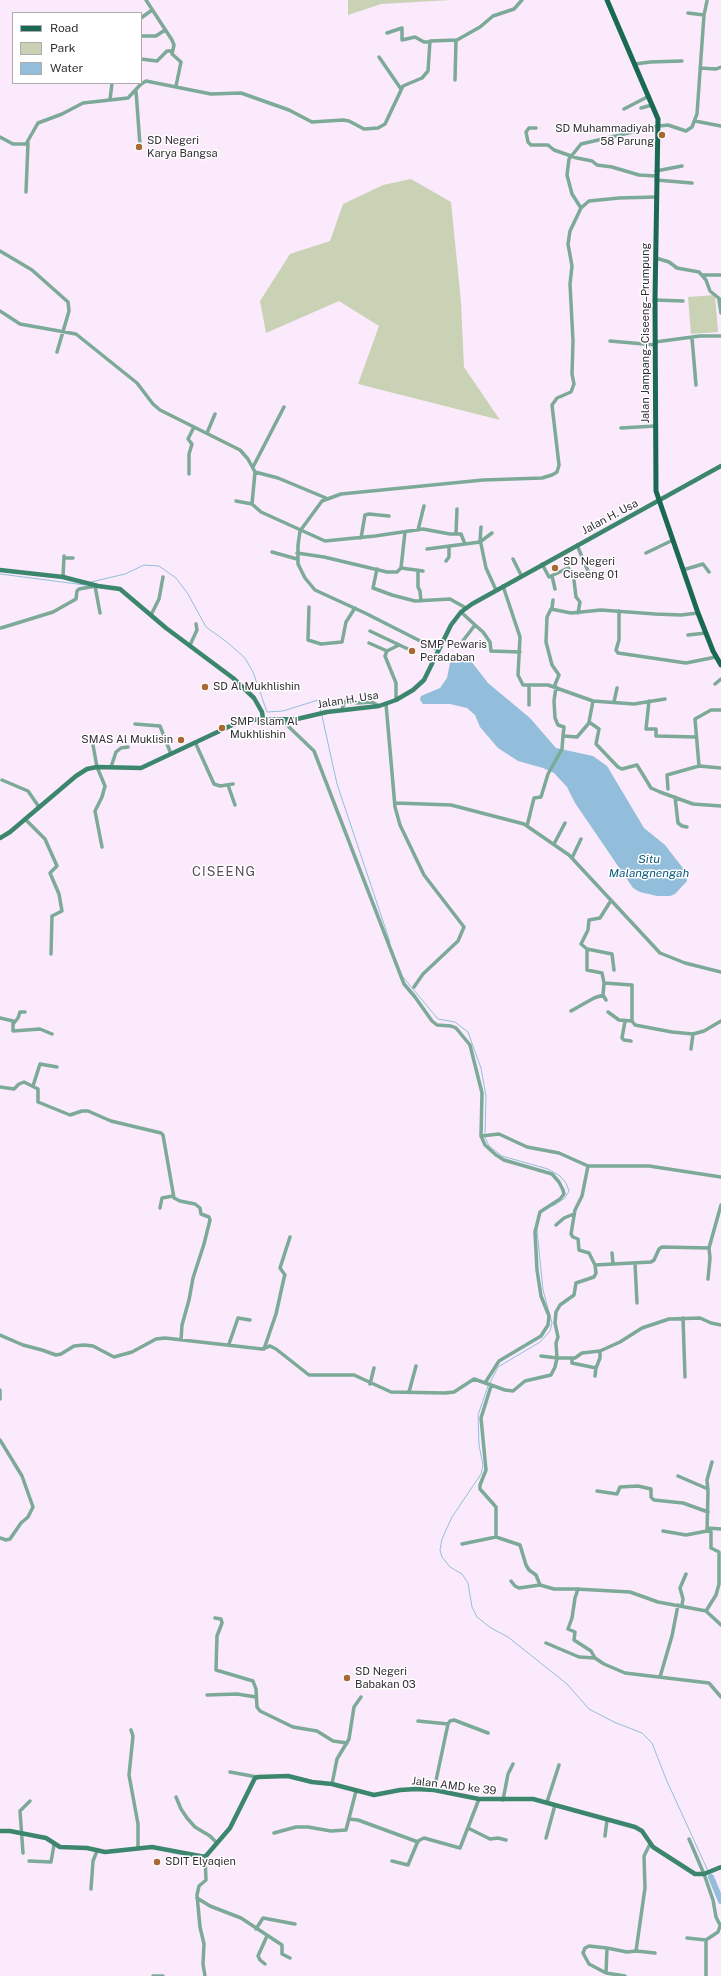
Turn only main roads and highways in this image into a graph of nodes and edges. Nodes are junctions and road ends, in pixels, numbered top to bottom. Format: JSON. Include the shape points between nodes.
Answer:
{"nodes":[{"id":1,"x":607,"y":0,"type":"edge"},
{"id":2,"x":721,"y":665,"type":"edge"}],
"edges":[{"from":1,"to":2,"type":"main road","name":"Jalan Jampang–Ciseeng–Prumpung","via":[[649,96],[658,126],[655,483],[659,502],[698,613]]}]}
